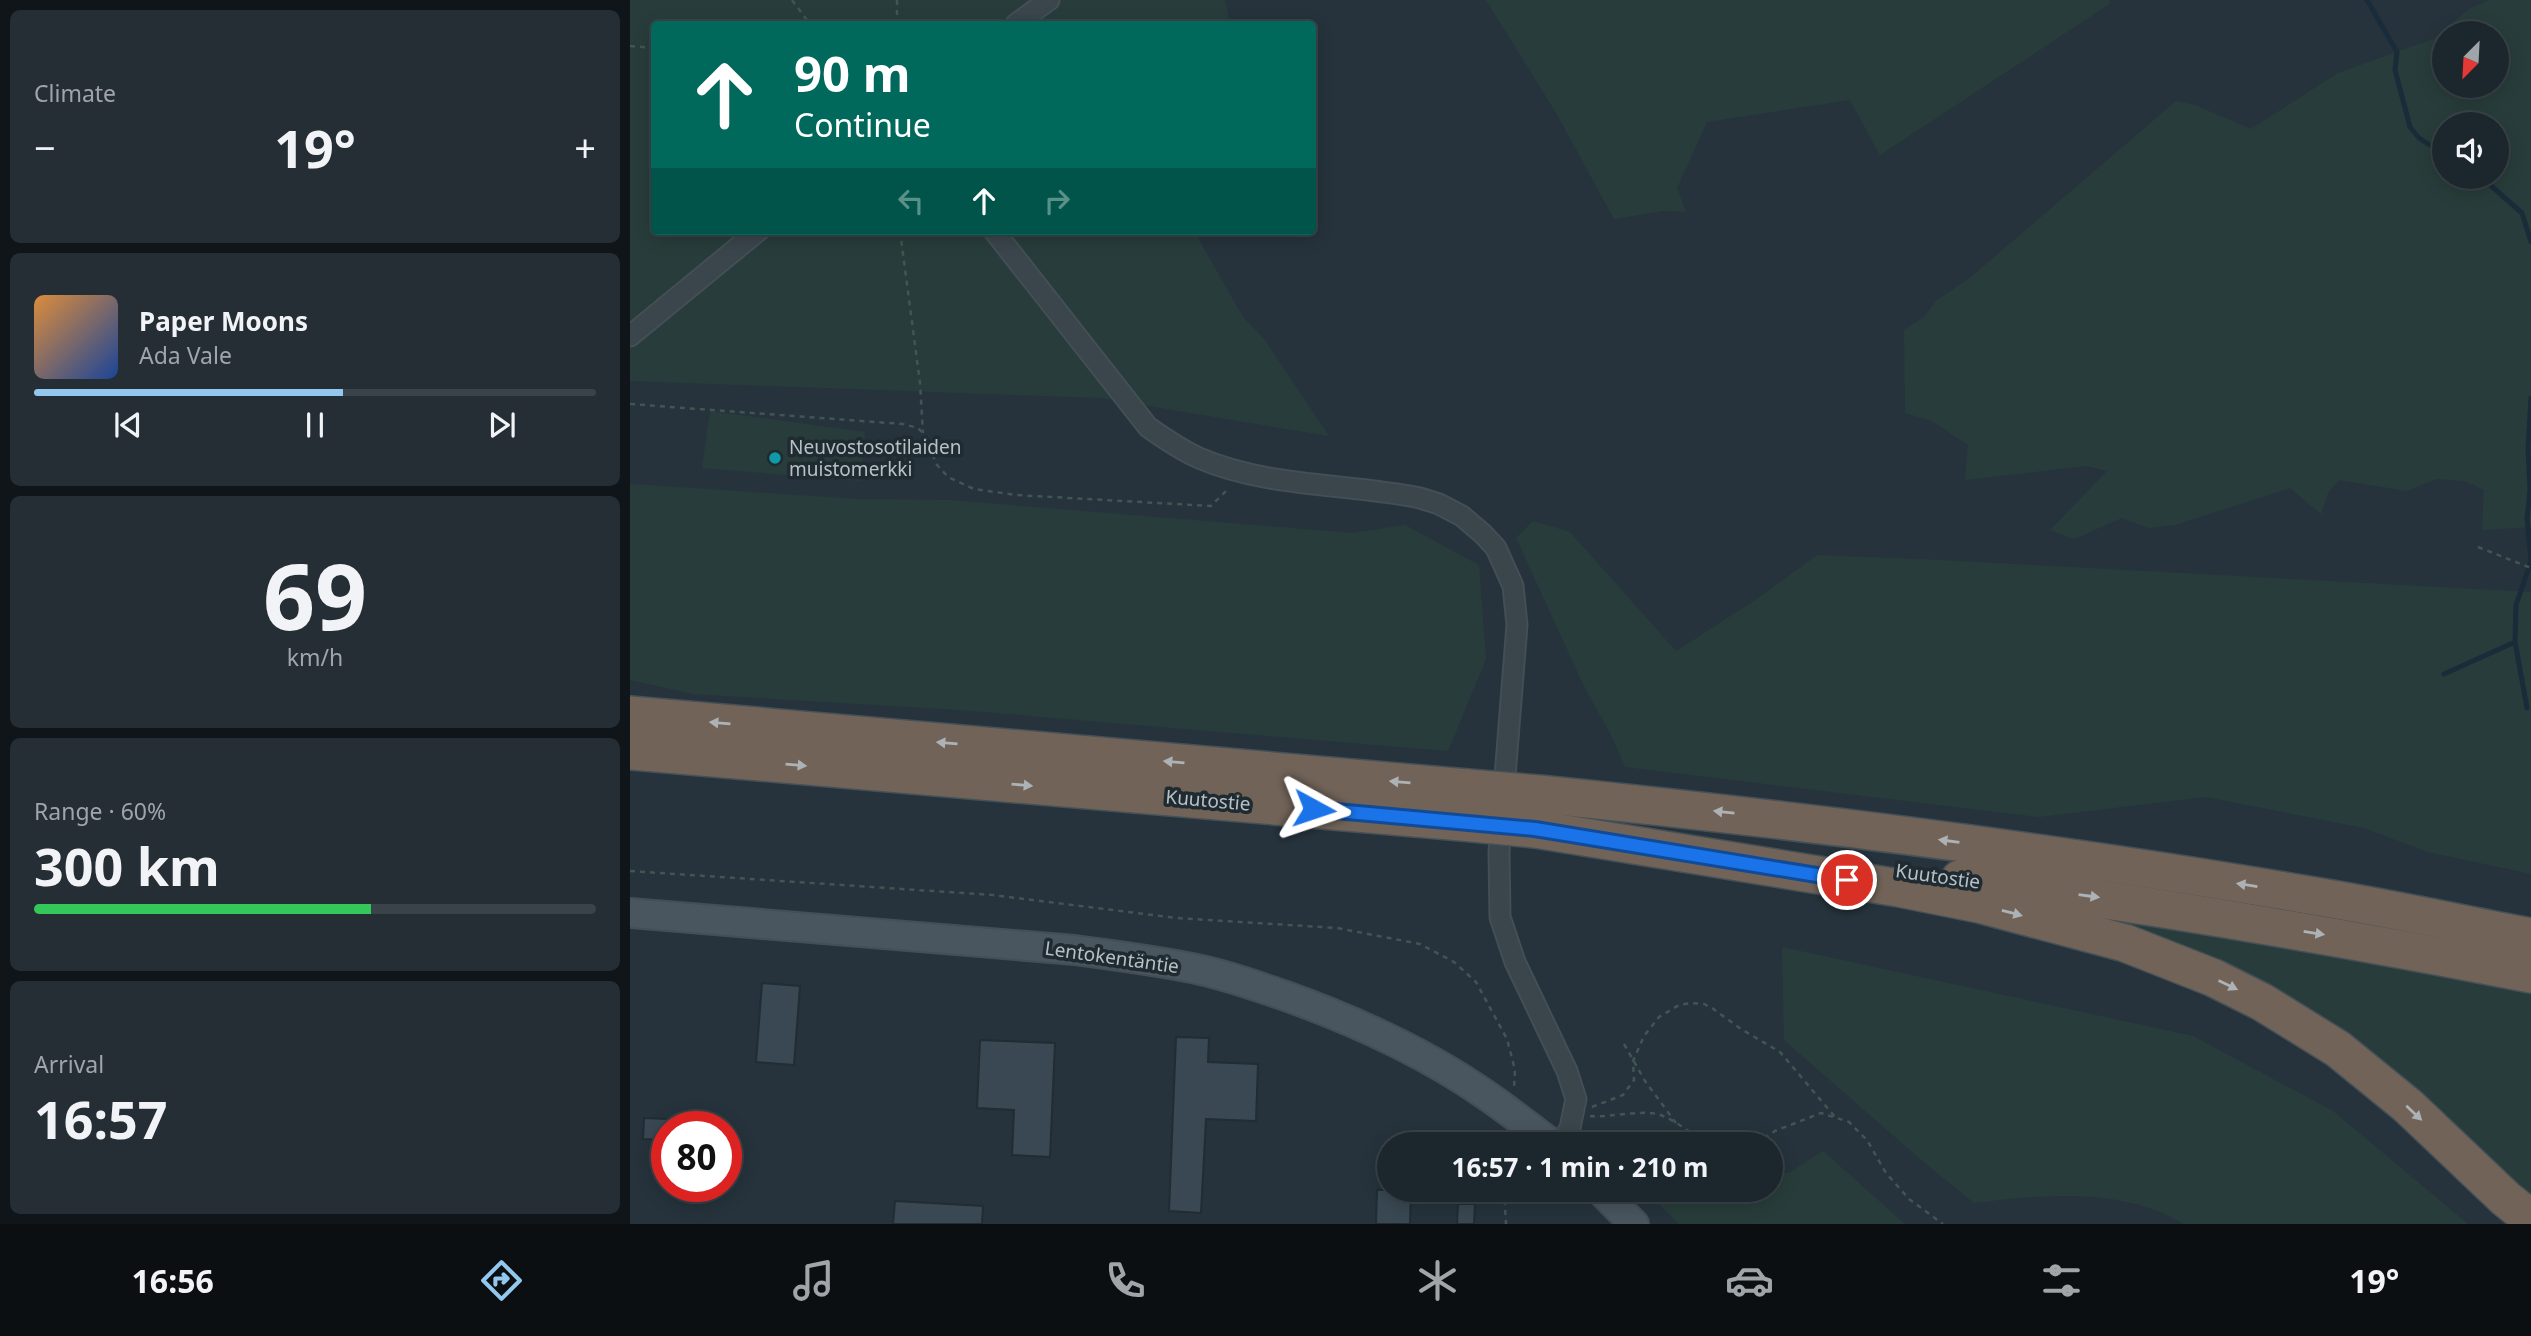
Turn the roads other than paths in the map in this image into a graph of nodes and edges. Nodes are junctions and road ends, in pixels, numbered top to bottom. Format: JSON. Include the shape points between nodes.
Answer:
{"nodes":[{"id":1,"x":1049,"y":0,"type":"edge"},
{"id":2,"x":1020,"y":21,"type":"edge"},
{"id":3,"x":753,"y":235,"type":"edge"},
{"id":4,"x":997,"y":235,"type":"edge"},
{"id":5,"x":630,"y":336,"type":"edge"},
{"id":6,"x":630,"y":715,"type":"edge"},
{"id":7,"x":630,"y":751,"type":"edge"},
{"id":8,"x":1465,"y":805,"type":"junction"},
{"id":9,"x":1537,"y":811,"type":"junction"},
{"id":10,"x":2309,"y":895,"type":"junction"},
{"id":11,"x":630,"y":913,"type":"edge"},
{"id":12,"x":2531,"y":926,"type":"edge"},
{"id":13,"x":2531,"y":937,"type":"edge"},
{"id":14,"x":2531,"y":974,"type":"edge"},
{"id":15,"x":1536,"y":1132,"type":"edge"},
{"id":16,"x":1568,"y":1132,"type":"edge"},
{"id":17,"x":1612,"y":1202,"type":"edge"},
{"id":18,"x":2531,"y":1219,"type":"edge"},
{"id":19,"x":1634,"y":1224,"type":"edge"}],
"edges":[{"from":1,"to":2,"type":"street"},
{"from":3,"to":5,"type":"street"},
{"from":4,"to":16,"type":"street","via":[[1149,428],[1171,443],[1233,471],[1440,504],[1462,516],[1496,548],[1513,586],[1517,625],[1499,852],[1500,917],[1576,1099]]},
{"from":8,"to":6,"type":"highway","name":"Kuutostie","one_way":true},
{"from":7,"to":8,"type":"highway","name":"Kuutostie","one_way":true},
{"from":8,"to":9,"type":"highway","name":"Kuutostie","bridge":true},
{"from":10,"to":9,"type":"highway","name":"Kuutostie","one_way":true,"via":[[2091,860],[1782,819]]},
{"from":9,"to":14,"type":"highway","name":"Kuutostie","one_way":true,"via":[[1853,865],[2103,898]]},
{"from":9,"to":18,"type":"highway","one_way":true,"via":[[1979,904],[2125,943],[2214,978],[2338,1049]]},
{"from":10,"to":12,"type":"highway"},
{"from":10,"to":13,"type":"highway","name":"Kuutostie"},
{"from":11,"to":15,"type":"street","name":"Lentokentäntie","via":[[1075,950],[1203,970],[1319,1008],[1379,1034],[1482,1092]]},
{"from":17,"to":19,"type":"street"}]}
